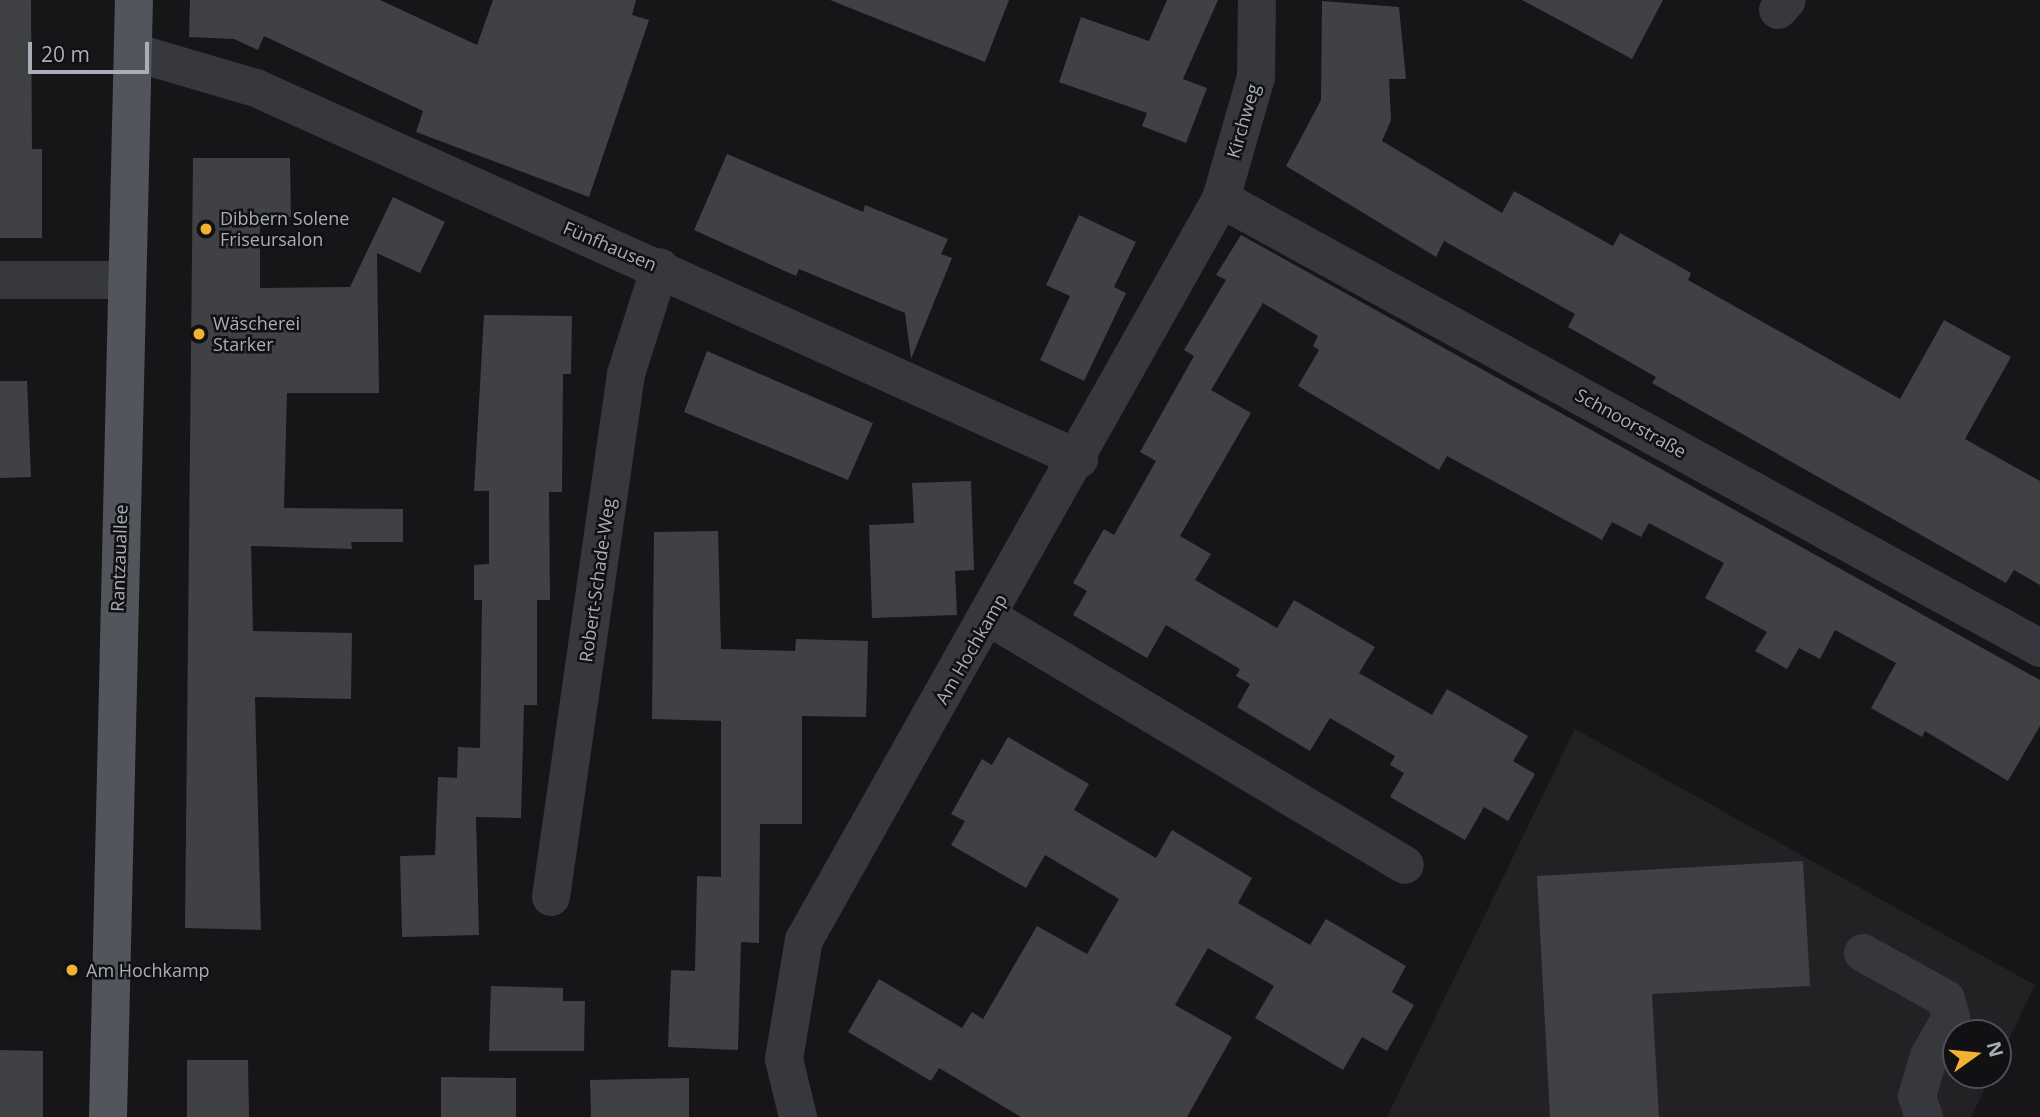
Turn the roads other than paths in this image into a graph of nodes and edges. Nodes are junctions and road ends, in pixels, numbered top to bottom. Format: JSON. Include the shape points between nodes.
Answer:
{"nodes":[{"id":1,"x":134,"y":0,"type":"edge"},
{"id":2,"x":1257,"y":0,"type":"edge"},
{"id":3,"x":133,"y":52,"type":"junction"},
{"id":4,"x":1221,"y":199,"type":"junction"},
{"id":5,"x":660,"y":267,"type":"junction"},
{"id":6,"x":0,"y":280,"type":"edge"},
{"id":7,"x":126,"y":280,"type":"junction"},
{"id":8,"x":1079,"y":459,"type":"junction"},
{"id":9,"x":989,"y":617,"type":"junction"},
{"id":10,"x":2040,"y":648,"type":"edge"},
{"id":11,"x":1405,"y":864,"type":"dead end"},
{"id":12,"x":551,"y":897,"type":"dead end"},
{"id":13,"x":1863,"y":953,"type":"dead end"},
{"id":14,"x":108,"y":1117,"type":"edge"},
{"id":15,"x":798,"y":1117,"type":"edge"},
{"id":16,"x":1924,"y":1117,"type":"edge"}],
"edges":[{"from":1,"to":3,"type":"main road","name":"Rantzauallee"},
{"from":2,"to":4,"type":"street","name":"Kirchweg","via":[[1256,76]]},
{"from":3,"to":5,"type":"street","name":"Fünfhausen","via":[[256,88]]},
{"from":3,"to":7,"type":"main road","name":"Rantzauallee"},
{"from":4,"to":8,"type":"street","name":"Am Hochkamp"},
{"from":4,"to":10,"type":"street","name":"Schnoorstraße"},
{"from":5,"to":8,"type":"street","name":"Fünfhausen"},
{"from":5,"to":12,"type":"street","name":"Robert-Schade-Weg","via":[[626,374]]},
{"from":6,"to":7,"type":"street"},
{"from":7,"to":14,"type":"main road","name":"Rantzauallee"},
{"from":8,"to":9,"type":"street","name":"Am Hochkamp"},
{"from":9,"to":11,"type":"street"},
{"from":9,"to":15,"type":"street","name":"Am Hochkamp","via":[[804,940],[784,1059]]},
{"from":13,"to":16,"type":"street","via":[[1946,999],[1951,1018],[1929,1056],[1917,1096]]}]}
